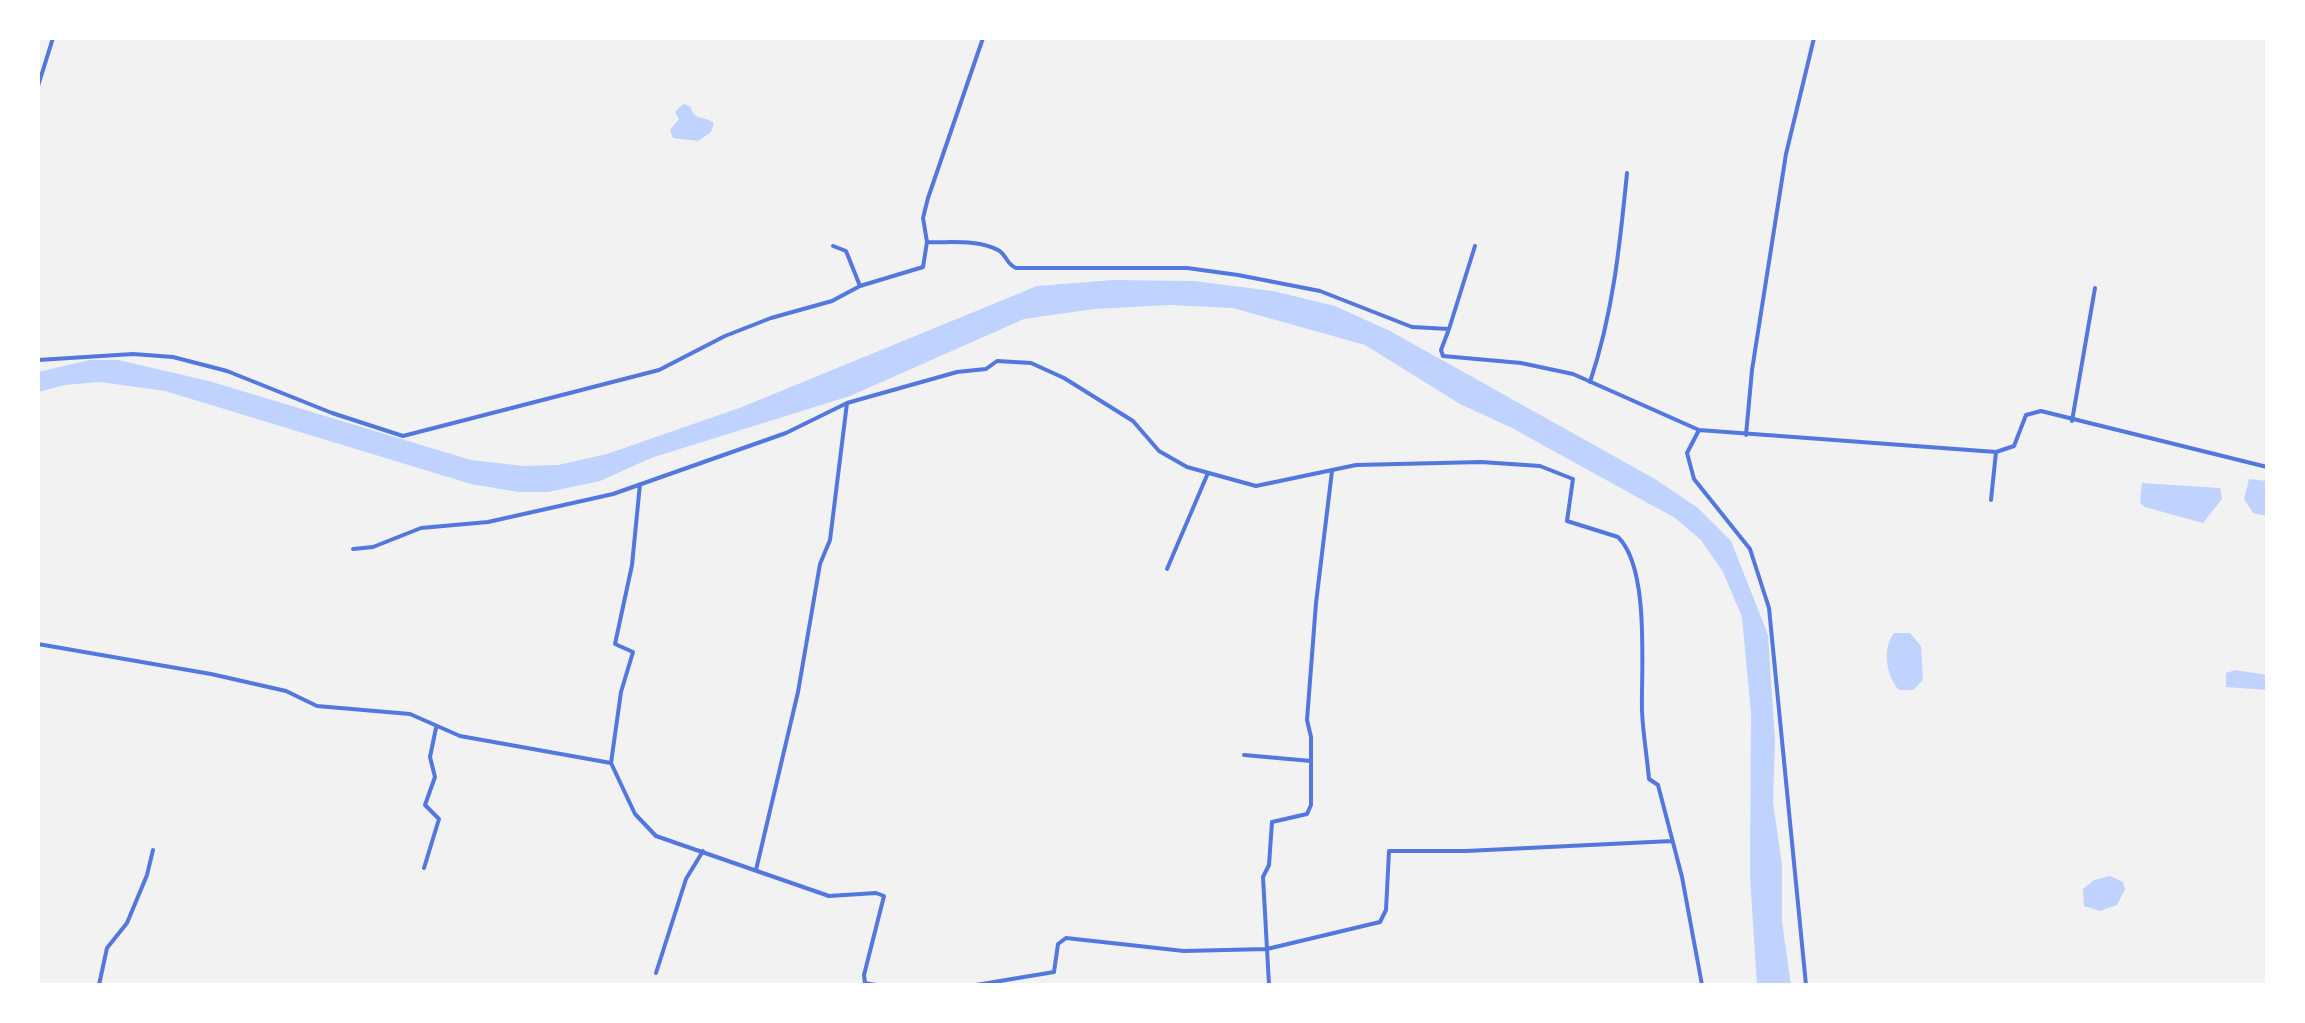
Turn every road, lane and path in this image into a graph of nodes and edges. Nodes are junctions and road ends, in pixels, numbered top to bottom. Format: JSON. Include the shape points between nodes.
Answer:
{"nodes":[{"id":1,"x":53,"y":38,"type":"edge"},
{"id":2,"x":983,"y":38,"type":"edge"},
{"id":3,"x":1814,"y":38,"type":"edge"},
{"id":4,"x":38,"y":86,"type":"edge"},
{"id":5,"x":1627,"y":173,"type":"dead end"},
{"id":6,"x":927,"y":242,"type":"junction"},
{"id":7,"x":833,"y":246,"type":"dead end"},
{"id":8,"x":1475,"y":246,"type":"dead end"},
{"id":9,"x":860,"y":286,"type":"junction"},
{"id":10,"x":2095,"y":288,"type":"dead end"},
{"id":11,"x":1449,"y":329,"type":"junction"},
{"id":12,"x":38,"y":360,"type":"edge"},
{"id":13,"x":1590,"y":382,"type":"junction"},
{"id":14,"x":847,"y":403,"type":"junction"},
{"id":15,"x":2072,"y":421,"type":"junction"},
{"id":16,"x":1699,"y":430,"type":"junction"},
{"id":17,"x":1746,"y":435,"type":"junction"},
{"id":18,"x":1996,"y":452,"type":"junction"},
{"id":19,"x":2267,"y":467,"type":"edge"},
{"id":20,"x":1332,"y":471,"type":"junction"},
{"id":21,"x":1208,"y":473,"type":"junction"},
{"id":22,"x":640,"y":484,"type":"junction"},
{"id":23,"x":1991,"y":500,"type":"dead end"},
{"id":24,"x":353,"y":549,"type":"dead end"},
{"id":25,"x":1167,"y":569,"type":"dead end"},
{"id":26,"x":38,"y":644,"type":"edge"},
{"id":27,"x":436,"y":728,"type":"junction"},
{"id":28,"x":1244,"y":755,"type":"dead end"},
{"id":29,"x":1311,"y":761,"type":"junction"},
{"id":30,"x":611,"y":763,"type":"junction"},
{"id":31,"x":1672,"y":841,"type":"junction"},
{"id":32,"x":153,"y":850,"type":"dead end"},
{"id":33,"x":703,"y":851,"type":"junction"},
{"id":34,"x":424,"y":868,"type":"dead end"},
{"id":35,"x":756,"y":870,"type":"junction"},
{"id":36,"x":1267,"y":949,"type":"junction"},
{"id":37,"x":656,"y":973,"type":"dead end"},
{"id":38,"x":865,"y":984,"type":"edge"},
{"id":39,"x":99,"y":985,"type":"edge"},
{"id":40,"x":876,"y":985,"type":"edge"},
{"id":41,"x":976,"y":985,"type":"edge"},
{"id":42,"x":1269,"y":985,"type":"edge"},
{"id":43,"x":1702,"y":985,"type":"edge"},
{"id":44,"x":1806,"y":985,"type":"edge"}],
"edges":[{"from":1,"to":4,"type":"street"},
{"from":2,"to":6,"type":"street","via":[[928,198],[923,218]]},
{"from":3,"to":17,"type":"street","via":[[1786,154]]},
{"from":5,"to":13,"type":"street","via":[[1619,254]]},
{"from":6,"to":9,"type":"street","via":[[923,267]]},
{"from":6,"to":11,"type":"street","via":[[981,244],[999,250],[1016,268],[1187,268],[1238,275],[1320,291],[1412,327]]},
{"from":7,"to":9,"type":"street","via":[[846,251]]},
{"from":8,"to":11,"type":"street"},
{"from":9,"to":12,"type":"street","via":[[832,301],[725,336],[659,370],[403,436],[227,371],[173,357]]},
{"from":10,"to":15,"type":"street"},
{"from":11,"to":13,"type":"street","via":[[1443,356],[1521,363]]},
{"from":13,"to":16,"type":"street"},
{"from":14,"to":21,"type":"street","via":[[986,369],[997,361],[1031,363],[1133,421],[1159,451]]},
{"from":14,"to":22,"type":"street","via":[[786,433]]},
{"from":14,"to":35,"type":"street","via":[[830,540],[820,564],[798,692]]},
{"from":15,"to":18,"type":"street","via":[[2058,413],[2033,412],[2026,415],[2014,446]]},
{"from":15,"to":19,"type":"street"},
{"from":16,"to":17,"type":"street"},
{"from":16,"to":44,"type":"street","via":[[1687,453],[1694,479],[1750,549],[1771,619]]},
{"from":17,"to":18,"type":"street"},
{"from":18,"to":23,"type":"street"},
{"from":20,"to":21,"type":"street","via":[[1256,486]]},
{"from":20,"to":29,"type":"street","via":[[1307,720]]},
{"from":20,"to":31,"type":"street","via":[[1356,465],[1481,462],[1540,466],[1573,479],[1567,521],[1624,542],[1641,599],[1642,712],[1649,779],[1658,785]]},
{"from":21,"to":25,"type":"street"},
{"from":22,"to":24,"type":"street","via":[[488,522],[421,528]]},
{"from":22,"to":30,"type":"street","via":[[632,565],[615,644],[633,652]]},
{"from":26,"to":27,"type":"street","via":[[211,674],[286,691],[317,706],[410,714]]},
{"from":27,"to":30,"type":"street"},
{"from":27,"to":34,"type":"street","via":[[430,757],[435,777],[425,805],[439,819]]},
{"from":28,"to":29,"type":"street"},
{"from":29,"to":36,"type":"street","via":[[1309,811],[1272,822],[1263,877]]},
{"from":30,"to":33,"type":"street","via":[[635,814],[656,836]]},
{"from":31,"to":36,"type":"street","via":[[1389,851],[1386,910],[1380,922]]},
{"from":31,"to":43,"type":"street"},
{"from":32,"to":39,"type":"street","via":[[127,923],[107,948]]},
{"from":33,"to":35,"type":"street"},
{"from":33,"to":37,"type":"street","via":[[686,879]]},
{"from":35,"to":38,"type":"street","via":[[829,896],[884,896]]},
{"from":36,"to":41,"type":"street","via":[[1184,951],[1066,938],[1058,944],[1054,972]]},
{"from":36,"to":42,"type":"street"},
{"from":38,"to":40,"type":"street"}]}
